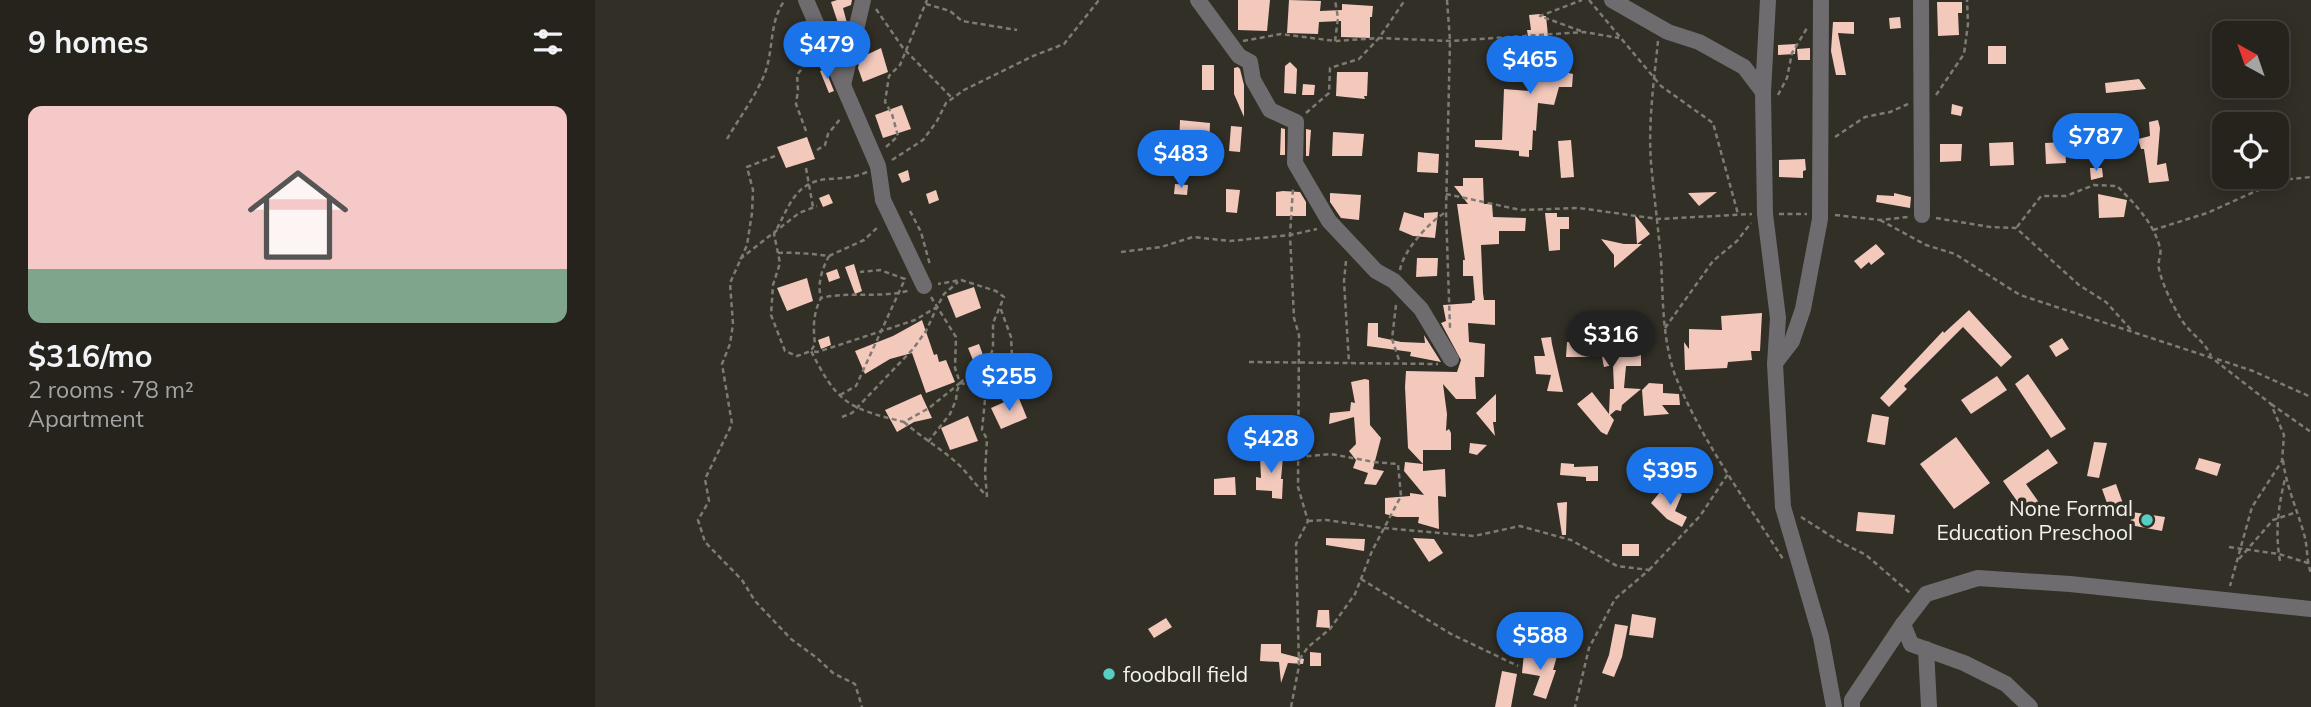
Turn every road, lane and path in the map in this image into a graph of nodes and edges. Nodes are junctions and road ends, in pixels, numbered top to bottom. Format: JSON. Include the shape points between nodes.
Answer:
{"nodes":[{"id":1,"x":785,"y":0,"type":"edge"},
{"id":2,"x":806,"y":0,"type":"edge"},
{"id":3,"x":1198,"y":0,"type":"edge"},
{"id":4,"x":1335,"y":0,"type":"edge"},
{"id":5,"x":1405,"y":0,"type":"edge"},
{"id":6,"x":1447,"y":0,"type":"edge"},
{"id":7,"x":1582,"y":0,"type":"edge"},
{"id":8,"x":1589,"y":0,"type":"edge"},
{"id":9,"x":1612,"y":0,"type":"edge"},
{"id":10,"x":1768,"y":0,"type":"edge"},
{"id":11,"x":1821,"y":0,"type":"edge"},
{"id":12,"x":1921,"y":0,"type":"edge"},
{"id":13,"x":927,"y":2,"type":"edge"},
{"id":14,"x":869,"y":4,"type":"edge"},
{"id":15,"x":1809,"y":25,"type":"dead end"},
{"id":16,"x":1660,"y":27,"type":"junction"},
{"id":17,"x":1017,"y":30,"type":"dead end"},
{"id":18,"x":1584,"y":32,"type":"junction"},
{"id":19,"x":1379,"y":38,"type":"junction"},
{"id":20,"x":1619,"y":38,"type":"junction"},
{"id":21,"x":1335,"y":41,"type":"junction"},
{"id":22,"x":1450,"y":41,"type":"junction"},
{"id":23,"x":1230,"y":43,"type":"junction"},
{"id":24,"x":827,"y":47,"type":"junction"},
{"id":25,"x":907,"y":52,"type":"junction"},
{"id":26,"x":1654,"y":78,"type":"junction"},
{"id":27,"x":843,"y":85,"type":"junction"},
{"id":28,"x":1770,"y":95,"type":"junction"},
{"id":29,"x":953,"y":99,"type":"dead end"},
{"id":30,"x":853,"y":109,"type":"junction"},
{"id":31,"x":1296,"y":122,"type":"junction"},
{"id":32,"x":806,"y":131,"type":"dead end"},
{"id":33,"x":727,"y":139,"type":"dead end"},
{"id":34,"x":817,"y":150,"type":"dead end"},
{"id":35,"x":775,"y":156,"type":"dead end"},
{"id":36,"x":874,"y":157,"type":"junction"},
{"id":37,"x":806,"y":168,"type":"dead end"},
{"id":38,"x":2311,"y":177,"type":"edge"},
{"id":39,"x":1293,"y":187,"type":"dead end"},
{"id":40,"x":1446,"y":194,"type":"junction"},
{"id":41,"x":1738,"y":214,"type":"junction"},
{"id":42,"x":1765,"y":214,"type":"junction"},
{"id":43,"x":1815,"y":214,"type":"dead end"},
{"id":44,"x":1828,"y":214,"type":"dead end"},
{"id":45,"x":1922,"y":215,"type":"junction"},
{"id":46,"x":891,"y":216,"type":"junction"},
{"id":47,"x":1658,"y":219,"type":"junction"},
{"id":48,"x":1880,"y":220,"type":"junction"},
{"id":49,"x":1332,"y":225,"type":"junction"},
{"id":50,"x":2016,"y":228,"type":"junction"},
{"id":51,"x":2151,"y":231,"type":"junction"},
{"id":52,"x":1290,"y":235,"type":"junction"},
{"id":53,"x":1346,"y":239,"type":"junction"},
{"id":54,"x":778,"y":253,"type":"dead end"},
{"id":55,"x":1121,"y":253,"type":"dead end"},
{"id":56,"x":829,"y":256,"type":"junction"},
{"id":57,"x":739,"y":260,"type":"junction"},
{"id":58,"x":860,"y":272,"type":"dead end"},
{"id":59,"x":961,"y":280,"type":"junction"},
{"id":60,"x":924,"y":286,"type":"junction"},
{"id":61,"x":821,"y":298,"type":"dead end"},
{"id":62,"x":1000,"y":306,"type":"junction"},
{"id":63,"x":937,"y":307,"type":"junction"},
{"id":64,"x":1665,"y":328,"type":"junction"},
{"id":65,"x":881,"y":331,"type":"junction"},
{"id":66,"x":1450,"y":333,"type":"dead end"},
{"id":67,"x":2134,"y":333,"type":"junction"},
{"id":68,"x":989,"y":358,"type":"junction"},
{"id":69,"x":2212,"y":358,"type":"junction"},
{"id":70,"x":1451,"y":359,"type":"joint"},
{"id":71,"x":1249,"y":362,"type":"dead end"},
{"id":72,"x":1299,"y":362,"type":"junction"},
{"id":73,"x":1349,"y":363,"type":"junction"},
{"id":74,"x":1775,"y":364,"type":"junction"},
{"id":75,"x":960,"y":383,"type":"junction"},
{"id":76,"x":987,"y":388,"type":"junction"},
{"id":77,"x":840,"y":395,"type":"junction"},
{"id":78,"x":2311,"y":397,"type":"edge"},
{"id":79,"x":2271,"y":404,"type":"junction"},
{"id":80,"x":856,"y":407,"type":"junction"},
{"id":81,"x":842,"y":416,"type":"dead end"},
{"id":82,"x":904,"y":422,"type":"junction"},
{"id":83,"x":2311,"y":432,"type":"edge"},
{"id":84,"x":928,"y":442,"type":"junction"},
{"id":85,"x":2282,"y":453,"type":"junction"},
{"id":86,"x":1298,"y":457,"type":"junction"},
{"id":87,"x":1728,"y":474,"type":"junction"},
{"id":88,"x":2285,"y":479,"type":"junction"},
{"id":89,"x":1783,"y":507,"type":"junction"},
{"id":90,"x":2297,"y":512,"type":"junction"},
{"id":91,"x":2279,"y":518,"type":"junction"},
{"id":92,"x":1308,"y":521,"type":"junction"},
{"id":93,"x":1383,"y":528,"type":"junction"},
{"id":94,"x":2229,"y":547,"type":"dead end"},
{"id":95,"x":2240,"y":550,"type":"junction"},
{"id":96,"x":2247,"y":550,"type":"junction"},
{"id":97,"x":2279,"y":554,"type":"junction"},
{"id":98,"x":2236,"y":561,"type":"junction"},
{"id":99,"x":2280,"y":561,"type":"dead end"},
{"id":100,"x":2309,"y":563,"type":"edge"},
{"id":101,"x":1789,"y":569,"type":"dead end"},
{"id":102,"x":1649,"y":570,"type":"junction"},
{"id":103,"x":2311,"y":573,"type":"edge"},
{"id":104,"x":1361,"y":579,"type":"junction"},
{"id":105,"x":2227,"y":600,"type":"junction"},
{"id":106,"x":1921,"y":601,"type":"junction"},
{"id":107,"x":2311,"y":610,"type":"edge"},
{"id":108,"x":1903,"y":624,"type":"junction"},
{"id":109,"x":1926,"y":649,"type":"junction"},
{"id":110,"x":1299,"y":660,"type":"junction"},
{"id":111,"x":1518,"y":666,"type":"dead end"},
{"id":112,"x":862,"y":707,"type":"edge"},
{"id":113,"x":1291,"y":707,"type":"edge"},
{"id":114,"x":1576,"y":707,"type":"edge"},
{"id":115,"x":1835,"y":707,"type":"edge"},
{"id":116,"x":1852,"y":707,"type":"edge"},
{"id":117,"x":1929,"y":707,"type":"edge"},
{"id":118,"x":2031,"y":707,"type":"edge"}],
"edges":[{"from":1,"to":33,"type":"path","via":[[776,12],[765,74]]},
{"from":2,"to":24,"type":"street"},
{"from":3,"to":23,"type":"street"},
{"from":4,"to":21,"type":"path"},
{"from":5,"to":19,"type":"path"},
{"from":6,"to":22,"type":"path"},
{"from":7,"to":18,"type":"path","via":[[1540,16]]},
{"from":8,"to":20,"type":"path"},
{"from":9,"to":16,"type":"street"},
{"from":10,"to":28,"type":"street"},
{"from":11,"to":74,"type":"street","via":[[1821,219],[1803,309],[1792,341]]},
{"from":12,"to":45,"type":"street"},
{"from":13,"to":17,"type":"path","via":[[962,21]]},
{"from":13,"to":25,"type":"path"},
{"from":14,"to":25,"type":"path"},
{"from":14,"to":27,"type":"street"},
{"from":15,"to":28,"type":"path","via":[[1792,53],[1787,78]]},
{"from":16,"to":26,"type":"path"},
{"from":16,"to":28,"type":"street","via":[[1744,67]]},
{"from":18,"to":20,"type":"path"},
{"from":18,"to":22,"type":"path"},
{"from":19,"to":21,"type":"path"},
{"from":19,"to":22,"type":"path"},
{"from":19,"to":31,"type":"path","via":[[1359,59],[1330,68],[1329,93]]},
{"from":20,"to":26,"type":"path"},
{"from":21,"to":23,"type":"path","via":[[1281,34]]},
{"from":22,"to":40,"type":"path"},
{"from":23,"to":31,"type":"street","via":[[1250,62],[1253,80],[1270,110]]},
{"from":24,"to":27,"type":"street"},
{"from":24,"to":32,"type":"path","via":[[812,54],[797,75],[796,104]]},
{"from":25,"to":29,"type":"path"},
{"from":25,"to":36,"type":"path","via":[[888,76],[885,102],[898,136],[879,158]]},
{"from":26,"to":41,"type":"path","via":[[1713,123]]},
{"from":26,"to":47,"type":"path","via":[[1651,162]]},
{"from":27,"to":30,"type":"street"},
{"from":28,"to":42,"type":"street"},
{"from":30,"to":34,"type":"path"},
{"from":30,"to":36,"type":"street"},
{"from":31,"to":49,"type":"street","via":[[1295,163]]},
{"from":35,"to":57,"type":"path","via":[[747,167],[753,190],[752,214],[747,245]]},
{"from":36,"to":46,"type":"street"},
{"from":37,"to":57,"type":"path","via":[[815,206],[799,213]]},
{"from":38,"to":51,"type":"path","via":[[2281,180],[2207,213]]},
{"from":39,"to":52,"type":"path"},
{"from":40,"to":47,"type":"path","via":[[1521,210],[1579,208]]},
{"from":40,"to":66,"type":"path"},
{"from":41,"to":42,"type":"path"},
{"from":41,"to":47,"type":"path"},
{"from":42,"to":43,"type":"path"},
{"from":42,"to":64,"type":"path","via":[[1755,217],[1737,241],[1713,261]]},
{"from":42,"to":74,"type":"street","via":[[1778,318]]},
{"from":44,"to":48,"type":"path"},
{"from":45,"to":48,"type":"path"},
{"from":45,"to":50,"type":"path"},
{"from":46,"to":56,"type":"path","via":[[865,240]]},
{"from":46,"to":60,"type":"street"},
{"from":47,"to":64,"type":"path"},
{"from":48,"to":67,"type":"path","via":[[1926,245],[1955,254],[2021,295]]},
{"from":49,"to":52,"type":"path"},
{"from":49,"to":53,"type":"street"},
{"from":50,"to":51,"type":"path","via":[[2041,196],[2066,196],[2094,185],[2117,186],[2142,211]]},
{"from":50,"to":67,"type":"path","via":[[2079,285],[2106,302]]},
{"from":51,"to":69,"type":"path","via":[[2161,249],[2158,266],[2168,292],[2182,320],[2206,343]]},
{"from":52,"to":55,"type":"path","via":[[1230,241],[1193,237]]},
{"from":52,"to":72,"type":"path"},
{"from":53,"to":70,"type":"street","via":[[1421,309]]},
{"from":53,"to":73,"type":"path"},
{"from":54,"to":56,"type":"path"},
{"from":56,"to":61,"type":"path"},
{"from":57,"to":112,"type":"path","via":[[730,283],[733,324],[722,364],[732,424],[705,479],[709,501],[698,520],[705,542],[742,580],[755,601],[791,639],[833,673],[855,684]]},
{"from":58,"to":65,"type":"path","via":[[880,270],[905,279]]},
{"from":59,"to":60,"type":"path"},
{"from":59,"to":62,"type":"path","via":[[996,291],[1004,297]]},
{"from":59,"to":63,"type":"path"},
{"from":60,"to":63,"type":"path"},
{"from":62,"to":68,"type":"path"},
{"from":62,"to":76,"type":"path","via":[[1011,337],[1017,390]]},
{"from":63,"to":65,"type":"path"},
{"from":63,"to":75,"type":"path","via":[[956,337],[955,368]]},
{"from":63,"to":80,"type":"path","via":[[913,349]]},
{"from":64,"to":87,"type":"path","via":[[1676,375]]},
{"from":65,"to":77,"type":"path","via":[[856,386]]},
{"from":65,"to":77,"type":"path","via":[[811,351]]},
{"from":67,"to":69,"type":"path"},
{"from":68,"to":75,"type":"path"},
{"from":68,"to":76,"type":"path"},
{"from":69,"to":78,"type":"path","via":[[2253,370]]},
{"from":69,"to":79,"type":"path"},
{"from":70,"to":73,"type":"path","via":[[1453,365]]},
{"from":71,"to":72,"type":"path"},
{"from":72,"to":73,"type":"path"},
{"from":72,"to":86,"type":"path"},
{"from":74,"to":89,"type":"street"},
{"from":75,"to":76,"type":"path"},
{"from":75,"to":82,"type":"path"},
{"from":75,"to":84,"type":"path","via":[[950,414]]},
{"from":76,"to":84,"type":"path","via":[[982,430],[986,496],[958,464]]},
{"from":77,"to":80,"type":"path"},
{"from":79,"to":83,"type":"path"},
{"from":79,"to":85,"type":"path","via":[[2284,435]]},
{"from":80,"to":81,"type":"path"},
{"from":80,"to":82,"type":"path"},
{"from":82,"to":84,"type":"path"},
{"from":85,"to":88,"type":"path"},
{"from":85,"to":95,"type":"path","via":[[2252,507]]},
{"from":86,"to":92,"type":"path","via":[[1298,487]]},
{"from":86,"to":93,"type":"path","via":[[1331,454],[1398,464],[1401,496]]},
{"from":87,"to":101,"type":"path"},
{"from":87,"to":102,"type":"path","via":[[1700,516]]},
{"from":88,"to":90,"type":"path"},
{"from":88,"to":91,"type":"path"},
{"from":89,"to":106,"type":"path","via":[[1866,555]]},
{"from":89,"to":115,"type":"street","via":[[1821,637]]},
{"from":90,"to":91,"type":"path"},
{"from":90,"to":100,"type":"path"},
{"from":91,"to":96,"type":"path"},
{"from":91,"to":97,"type":"path"},
{"from":92,"to":93,"type":"path"},
{"from":92,"to":110,"type":"path","via":[[1296,544]]},
{"from":93,"to":102,"type":"path","via":[[1474,536],[1520,526],[1571,540],[1617,566]]},
{"from":93,"to":104,"type":"path"},
{"from":94,"to":95,"type":"path"},
{"from":95,"to":96,"type":"path"},
{"from":95,"to":98,"type":"path"},
{"from":96,"to":97,"type":"path"},
{"from":96,"to":98,"type":"path"},
{"from":97,"to":99,"type":"path"},
{"from":97,"to":100,"type":"path"},
{"from":98,"to":105,"type":"path"},
{"from":100,"to":103,"type":"path"},
{"from":102,"to":114,"type":"path","via":[[1615,599],[1589,648]]},
{"from":104,"to":110,"type":"path","via":[[1330,629]]},
{"from":104,"to":111,"type":"path","via":[[1451,634]]},
{"from":105,"to":106,"type":"street","via":[[1978,578],[1926,594]]},
{"from":105,"to":107,"type":"street"},
{"from":106,"to":108,"type":"street"},
{"from":108,"to":109,"type":"street","via":[[1911,645]]},
{"from":108,"to":116,"type":"street","via":[[1852,700]]},
{"from":109,"to":117,"type":"street"},
{"from":109,"to":118,"type":"street","via":[[2006,684]]},
{"from":110,"to":113,"type":"path"}]}
